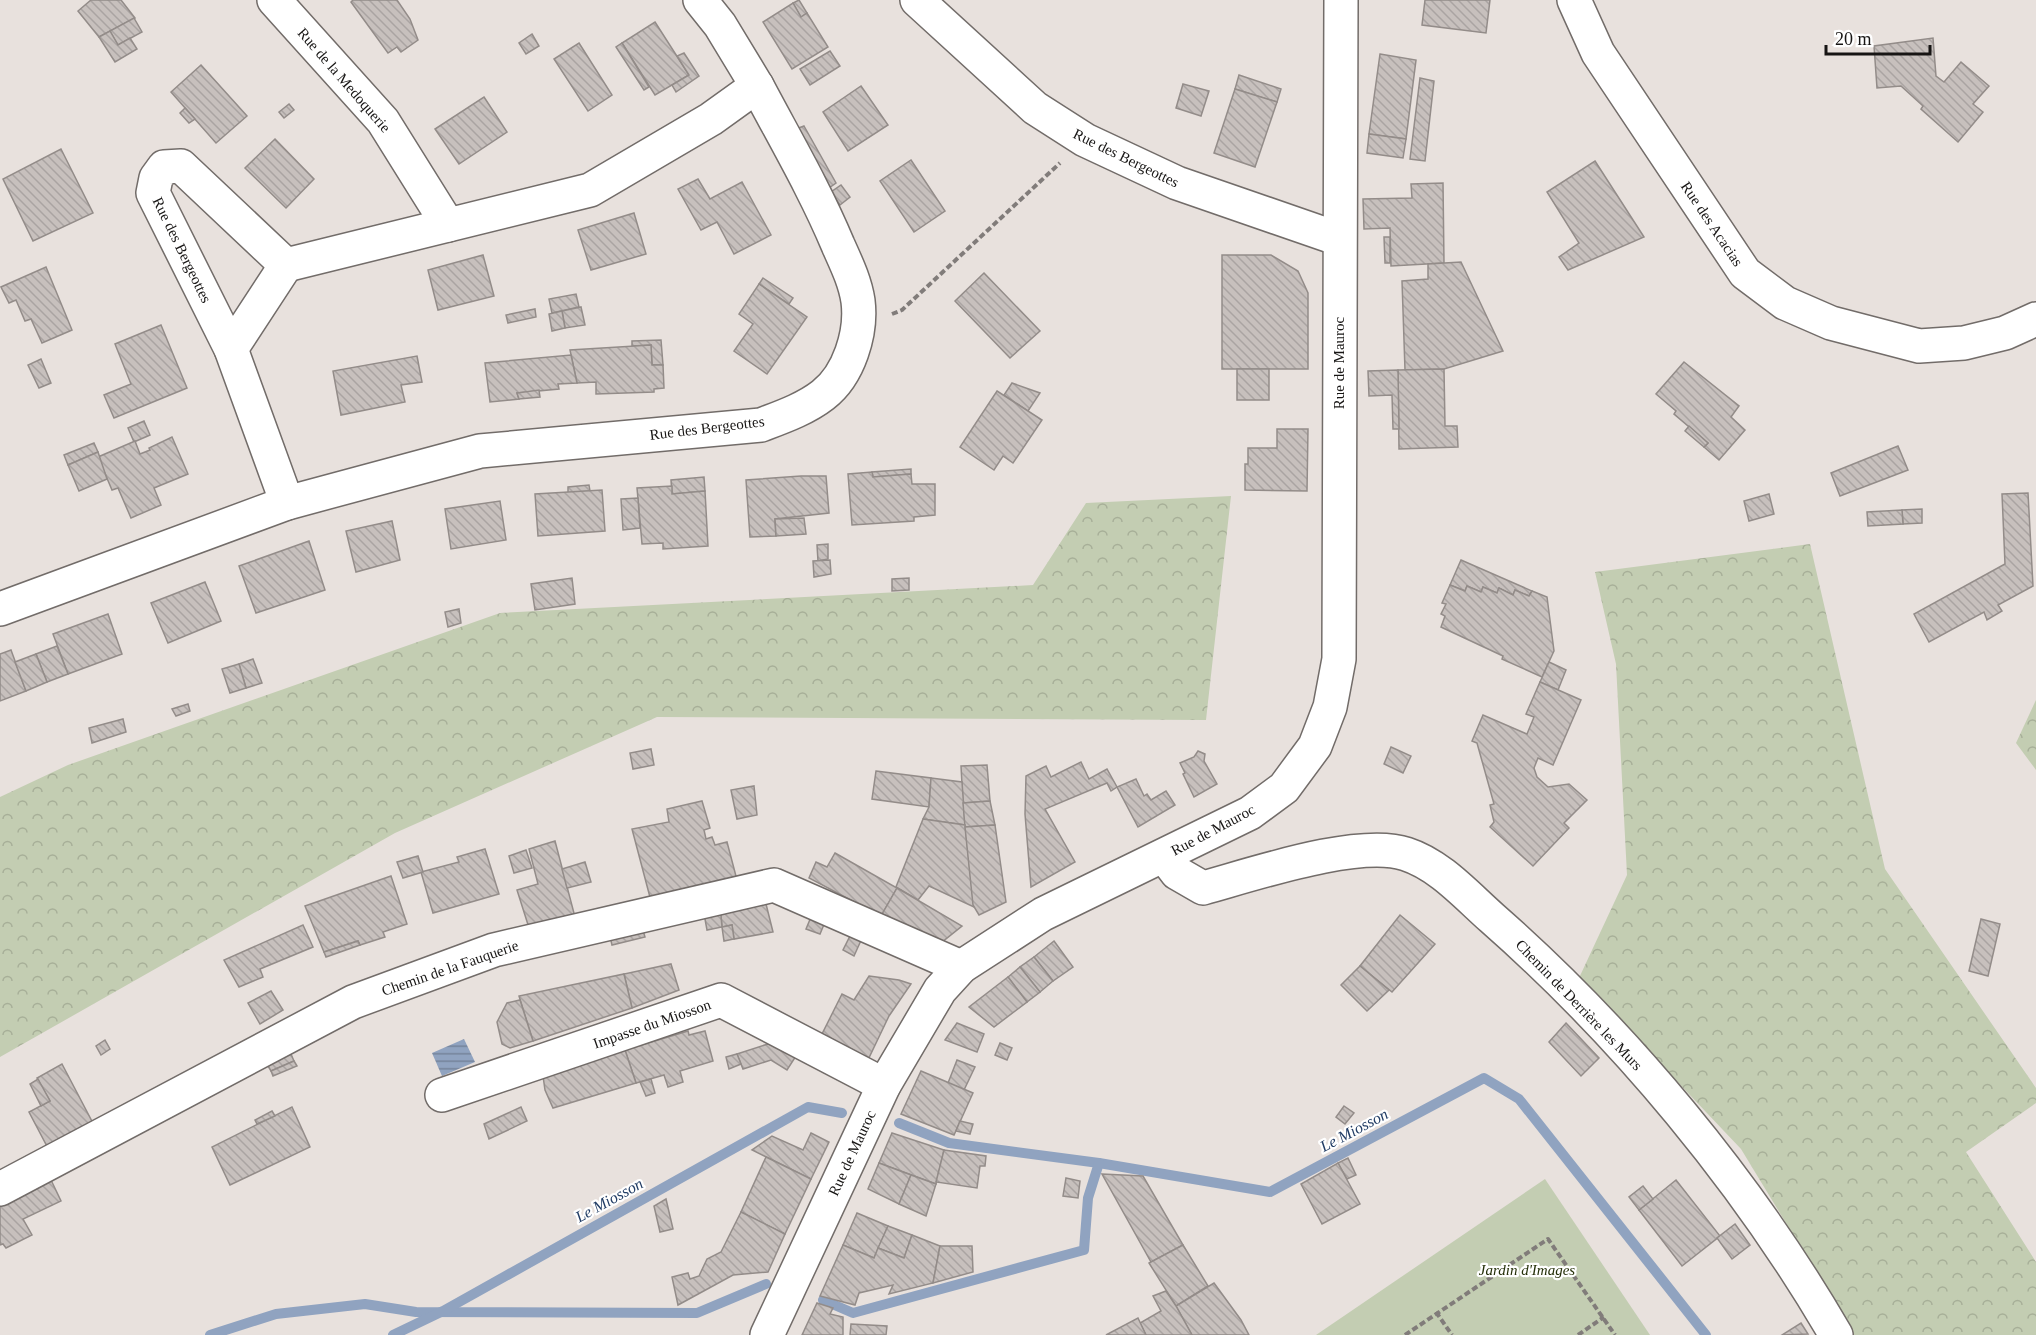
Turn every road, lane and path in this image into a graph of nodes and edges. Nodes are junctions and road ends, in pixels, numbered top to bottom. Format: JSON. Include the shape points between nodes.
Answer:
{"nodes":[{"id":1,"x":274,"y":0,"type":"edge"},
{"id":2,"x":700,"y":0,"type":"edge"},
{"id":3,"x":917,"y":0,"type":"edge"},
{"id":4,"x":1574,"y":0,"type":"edge"},
{"id":5,"x":1348,"y":2,"type":"edge"},
{"id":6,"x":758,"y":86,"type":"junction"},
{"id":7,"x":1085,"y":140,"type":"junction"},
{"id":8,"x":448,"y":225,"type":"junction"},
{"id":9,"x":1339,"y":238,"type":"junction"},
{"id":10,"x":286,"y":265,"type":"junction"},
{"id":11,"x":2036,"y":319,"type":"edge"},
{"id":12,"x":858,"y":328,"type":"junction"},
{"id":13,"x":231,"y":349,"type":"junction"},
{"id":14,"x":287,"y":503,"type":"junction"},
{"id":15,"x":0,"y":609,"type":"edge"},
{"id":16,"x":1164,"y":856,"type":"junction"},
{"id":17,"x":961,"y":967,"type":"junction"},
{"id":18,"x":884,"y":1085,"type":"junction"},
{"id":19,"x":442,"y":1095,"type":"dead end"},
{"id":20,"x":0,"y":1189,"type":"edge"},
{"id":21,"x":1436,"y":1312,"type":"junction"},
{"id":22,"x":1604,"y":1317,"type":"junction"},
{"id":23,"x":767,"y":1335,"type":"edge"},
{"id":24,"x":1405,"y":1335,"type":"edge"},
{"id":25,"x":1452,"y":1335,"type":"edge"},
{"id":26,"x":1578,"y":1335,"type":"edge"},
{"id":27,"x":1615,"y":1335,"type":"edge"},
{"id":28,"x":1836,"y":1335,"type":"edge"}],
"edges":[{"from":1,"to":8,"type":"street","name":"Rue de la Medoquerie","via":[[383,121]]},
{"from":2,"to":6,"type":"street","name":"Rue des Bergeottes"},
{"from":3,"to":7,"type":"street","name":"Rue des Bergeottes","via":[[1035,108]]},
{"from":4,"to":11,"type":"street","name":"Rue des Acacias","via":[[1598,53],[1745,273],[1785,303],[1831,323],[1919,346],[1964,343],[2005,333]]},
{"from":5,"to":9,"type":"street","name":"Rue de Mauroc"},
{"from":6,"to":8,"type":"street","via":[[711,119],[590,190]]},
{"from":6,"to":12,"type":"street","name":"Rue des Bergeottes","via":[[823,209],[852,279],[858,301]]},
{"from":7,"to":9,"type":"street","name":"Rue des Bergeottes","via":[[1177,183]]},
{"from":7,"to":12,"type":"path","via":[[902,310]]},
{"from":8,"to":10,"type":"street"},
{"from":9,"to":16,"type":"street","name":"Rue de Mauroc","via":[[1339,659],[1330,707],[1315,746],[1284,788],[1250,813]]},
{"from":10,"to":13,"type":"street"},
{"from":10,"to":13,"type":"street","name":"Rue des Bergeottes","via":[[180,166],[164,167],[156,178],[153,193]]},
{"from":12,"to":14,"type":"street","name":"Rue des Bergeottes","via":[[848,363],[824,395],[761,425],[480,451]]},
{"from":13,"to":14,"type":"street","name":"Rue des Bergeottes"},
{"from":14,"to":15,"type":"street","name":"Rue des Bergeottes"},
{"from":16,"to":17,"type":"street","name":"Rue de Mauroc","via":[[1043,914]]},
{"from":16,"to":28,"type":"street","name":"Chemin de Derrière les Murs","via":[[1177,873],[1203,888],[1294,862],[1375,849],[1405,854],[1435,868],[1539,959],[1626,1050],[1721,1163]]},
{"from":17,"to":18,"type":"street","name":"Rue de Mauroc","via":[[940,990]]},
{"from":17,"to":20,"type":"street","name":"Chemin de la Fauquerie","via":[[774,885],[517,944],[353,1002]]},
{"from":18,"to":19,"type":"street","name":"Impasse du Miosson","via":[[721,1000]]},
{"from":18,"to":23,"type":"street","name":"Rue de Mauroc"},
{"from":21,"to":22,"type":"path","via":[[1548,1239]]},
{"from":21,"to":24,"type":"path"},
{"from":21,"to":25,"type":"path"},
{"from":22,"to":26,"type":"path"},
{"from":22,"to":27,"type":"path"}]}
